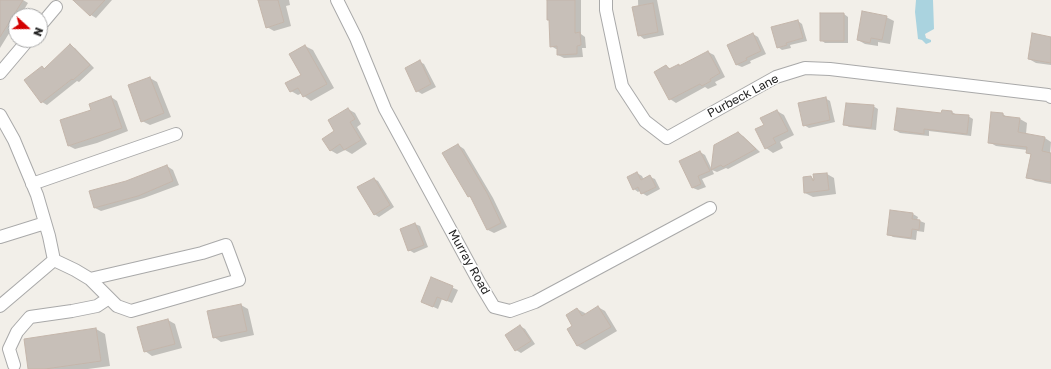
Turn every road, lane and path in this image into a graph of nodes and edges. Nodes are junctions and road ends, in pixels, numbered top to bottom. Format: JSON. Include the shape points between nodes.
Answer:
{"nodes":[{"id":1,"x":337,"y":0,"type":"edge"},
{"id":2,"x":606,"y":0,"type":"edge"},
{"id":3,"x":56,"y":7,"type":"dead end"},
{"id":4,"x":48,"y":16,"type":"edge"},
{"id":5,"x":21,"y":48,"type":"edge"},
{"id":6,"x":0,"y":73,"type":"edge"},
{"id":7,"x":1051,"y":97,"type":"edge"},
{"id":8,"x":0,"y":115,"type":"edge"},
{"id":9,"x":176,"y":134,"type":"dead end"},
{"id":10,"x":32,"y":184,"type":"junction"},
{"id":11,"x":710,"y":208,"type":"dead end"},
{"id":12,"x":45,"y":223,"type":"junction"},
{"id":13,"x":0,"y":237,"type":"edge"},
{"id":14,"x":54,"y":260,"type":"junction"},
{"id":15,"x":90,"y":279,"type":"junction"},
{"id":16,"x":109,"y":298,"type":"junction"},
{"id":17,"x":0,"y":306,"type":"edge"},
{"id":18,"x":14,"y":365,"type":"dead end"}],
"edges":[{"from":1,"to":11,"type":"street","name":"Murray Road","via":[[356,38],[385,109],[494,307],[510,311],[535,302]]},
{"from":2,"to":7,"type":"street","name":"Purbeck Lane","via":[[622,86],[645,122],[667,138],[776,77],[805,68],[830,68]]},
{"from":3,"to":4,"type":"street"},
{"from":5,"to":6,"type":"street"},
{"from":8,"to":10,"type":"street","via":[[14,140]]},
{"from":9,"to":10,"type":"street"},
{"from":10,"to":12,"type":"street"},
{"from":12,"to":13,"type":"street"},
{"from":12,"to":14,"type":"street"},
{"from":14,"to":15,"type":"street"},
{"from":14,"to":17,"type":"street"},
{"from":15,"to":16,"type":"street"},
{"from":15,"to":16,"type":"street","via":[[226,245],[239,280],[131,311],[117,306]]},
{"from":16,"to":18,"type":"street","via":[[97,306],[30,317],[17,332],[9,349]]}]}
